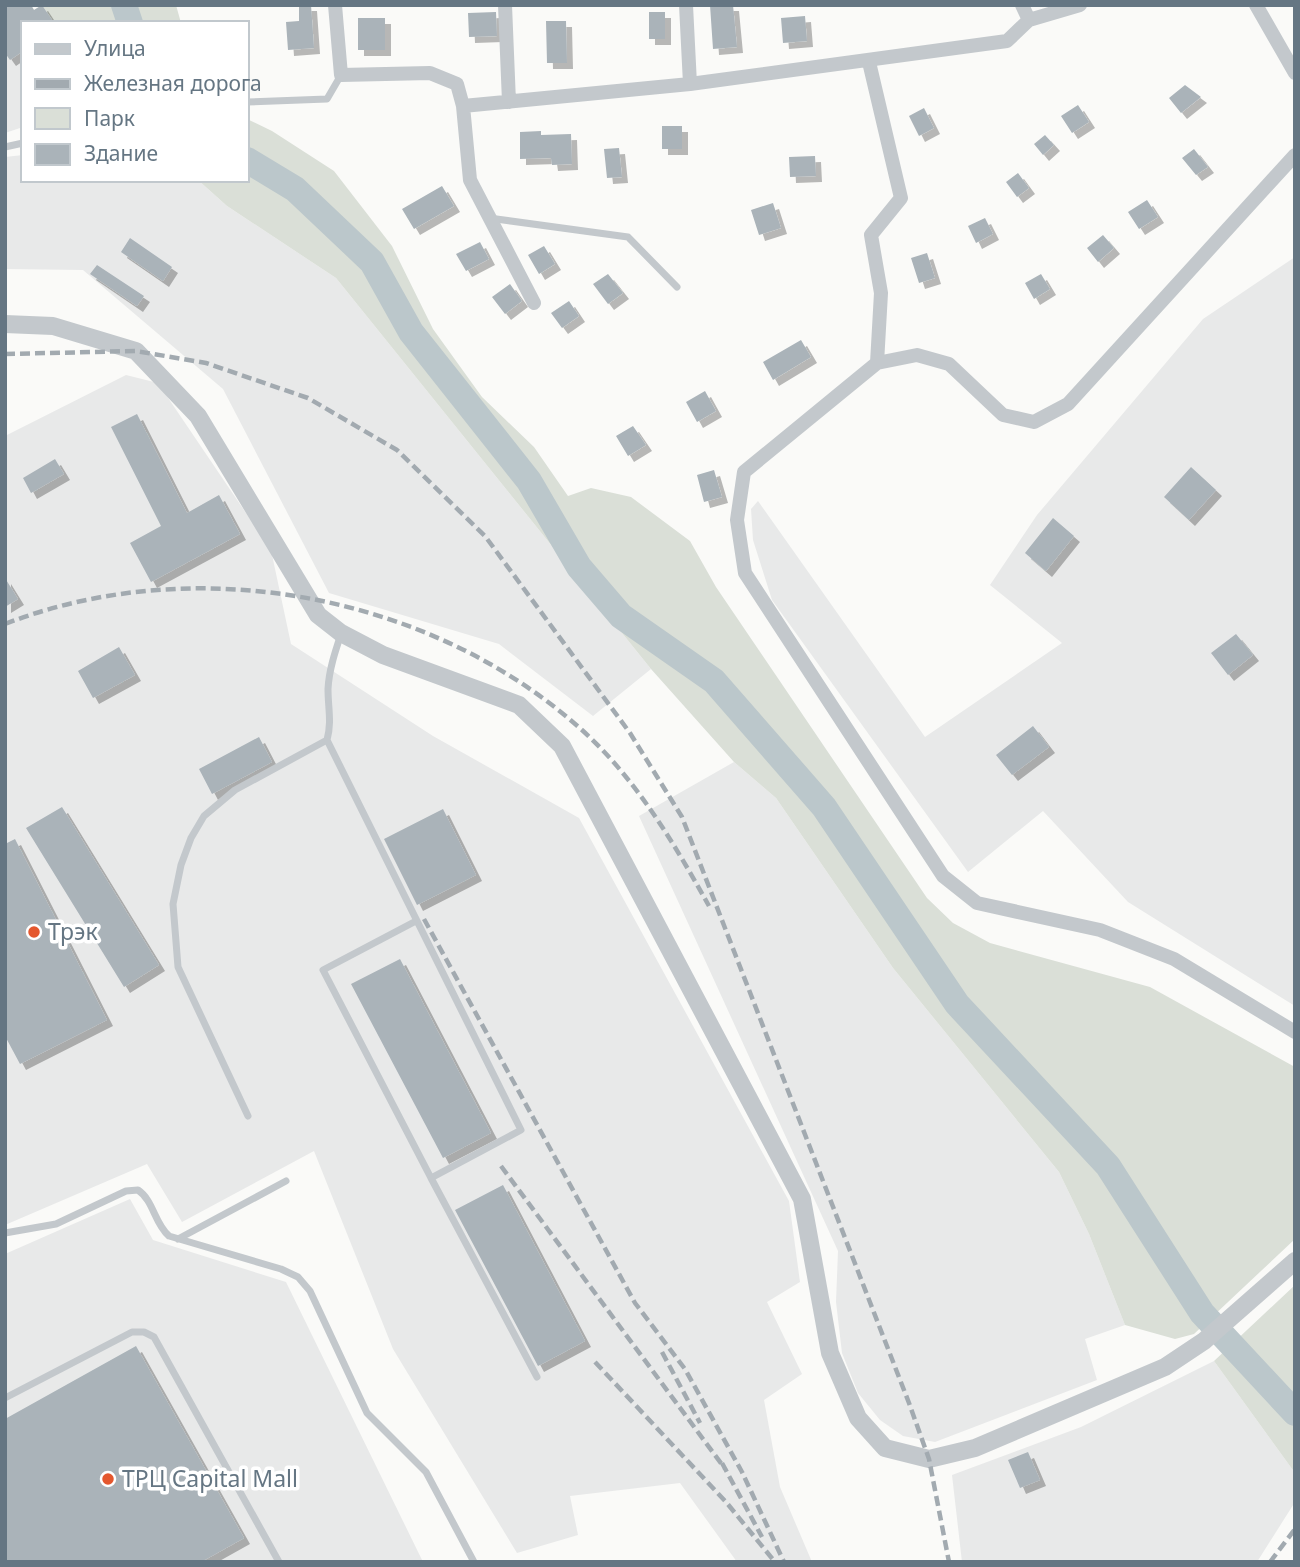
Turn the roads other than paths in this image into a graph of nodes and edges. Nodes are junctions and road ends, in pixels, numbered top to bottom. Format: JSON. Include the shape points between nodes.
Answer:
{"nodes":[{"id":1,"x":335,"y":5,"type":"edge"},
{"id":2,"x":505,"y":5,"type":"edge"},
{"id":3,"x":686,"y":5,"type":"edge"},
{"id":4,"x":1022,"y":5,"type":"edge"},
{"id":5,"x":1080,"y":5,"type":"edge"},
{"id":6,"x":1256,"y":5,"type":"edge"},
{"id":7,"x":1029,"y":20,"type":"junction"},
{"id":8,"x":869,"y":62,"type":"junction"},
{"id":9,"x":1295,"y":74,"type":"edge"},
{"id":10,"x":341,"y":75,"type":"junction"},
{"id":11,"x":690,"y":84,"type":"junction"},
{"id":12,"x":248,"y":102,"type":"edge"},
{"id":13,"x":509,"y":102,"type":"junction"},
{"id":14,"x":463,"y":106,"type":"junction"},
{"id":15,"x":1295,"y":155,"type":"edge"},
{"id":16,"x":489,"y":218,"type":"junction"},
{"id":17,"x":677,"y":287,"type":"dead end"},
{"id":18,"x":534,"y":303,"type":"dead end"},
{"id":19,"x":5,"y":324,"type":"edge"},
{"id":20,"x":877,"y":363,"type":"junction"},
{"id":21,"x":341,"y":633,"type":"junction"},
{"id":22,"x":327,"y":740,"type":"junction"},
{"id":23,"x":416,"y":921,"type":"junction"},
{"id":24,"x":1295,"y":1032,"type":"edge"},
{"id":25,"x":248,"y":1116,"type":"dead end"},
{"id":26,"x":432,"y":1178,"type":"junction"},
{"id":27,"x":286,"y":1181,"type":"dead end"},
{"id":28,"x":5,"y":1233,"type":"edge"},
{"id":29,"x":178,"y":1239,"type":"junction"},
{"id":30,"x":1295,"y":1261,"type":"edge"},
{"id":31,"x":537,"y":1377,"type":"dead end"},
{"id":32,"x":5,"y":1398,"type":"edge"},
{"id":33,"x":278,"y":1562,"type":"edge"},
{"id":34,"x":474,"y":1562,"type":"edge"}],
"edges":[{"from":1,"to":10,"type":"street"},
{"from":2,"to":13,"type":"street"},
{"from":3,"to":11,"type":"street"},
{"from":4,"to":7,"type":"street"},
{"from":5,"to":7,"type":"street"},
{"from":6,"to":9,"type":"street"},
{"from":7,"to":8,"type":"street","via":[[1007,41]]},
{"from":8,"to":11,"type":"street"},
{"from":8,"to":20,"type":"street","via":[[901,198],[871,236],[881,293]]},
{"from":10,"to":12,"type":"lane","via":[[327,99]]},
{"from":10,"to":14,"type":"street","via":[[430,73],[457,84]]},
{"from":11,"to":13,"type":"street"},
{"from":13,"to":14,"type":"street"},
{"from":14,"to":16,"type":"street","via":[[470,180]]},
{"from":15,"to":20,"type":"street","via":[[1068,404],[1034,422],[1003,415],[949,364],[916,355]]},
{"from":16,"to":17,"type":"lane","via":[[628,237]]},
{"from":16,"to":18,"type":"street"},
{"from":19,"to":21,"type":"street","via":[[53,326],[136,351],[198,416],[318,615]]},
{"from":20,"to":24,"type":"street","via":[[744,472],[737,520],[745,573],[943,876],[977,903],[1100,930],[1174,959]]},
{"from":21,"to":22,"type":"lane","via":[[331,668],[332,723]]},
{"from":21,"to":30,"type":"street","via":[[383,655],[519,705],[562,746],[802,1199],[830,1353],[858,1418],[885,1448],[929,1459],[975,1448],[1166,1367],[1204,1341]]},
{"from":22,"to":23,"type":"lane"},
{"from":22,"to":25,"type":"lane","via":[[235,790],[204,816],[191,838],[176,891],[178,968]]},
{"from":23,"to":26,"type":"lane","via":[[521,1130]]},
{"from":23,"to":26,"type":"lane","via":[[323,970]]},
{"from":26,"to":31,"type":"lane"},
{"from":27,"to":29,"type":"lane"},
{"from":28,"to":29,"type":"lane","via":[[56,1224],[126,1191],[138,1190],[146,1195],[161,1230]]},
{"from":29,"to":34,"type":"lane","via":[[281,1269],[310,1291],[367,1413],[426,1472]]},
{"from":32,"to":33,"type":"lane","via":[[132,1332],[154,1337]]}]}
